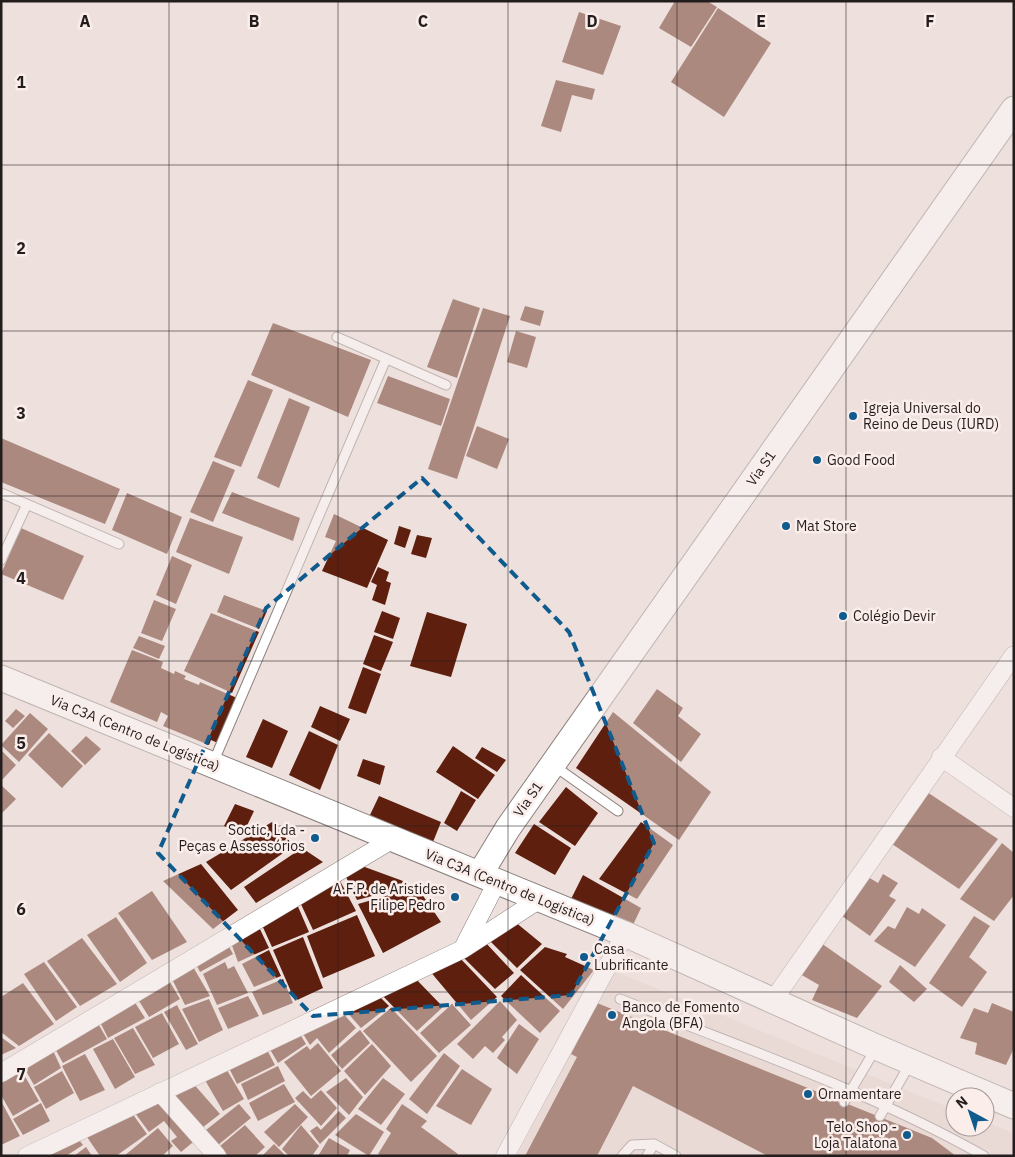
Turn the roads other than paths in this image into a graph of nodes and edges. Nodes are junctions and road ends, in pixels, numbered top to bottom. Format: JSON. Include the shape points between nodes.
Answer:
{"nodes":[{"id":1,"x":1014,"y":109,"type":"edge"},
{"id":2,"x":337,"y":337,"type":"dead end"},
{"id":3,"x":386,"y":359,"type":"junction"},
{"id":4,"x":446,"y":386,"type":"dead end"},
{"id":5,"x":1,"y":493,"type":"edge"},
{"id":6,"x":27,"y":504,"type":"junction"},
{"id":7,"x":119,"y":544,"type":"dead end"},
{"id":8,"x":1,"y":560,"type":"edge"},
{"id":9,"x":1014,"y":655,"type":"edge"},
{"id":10,"x":1,"y":678,"type":"edge"},
{"id":11,"x":941,"y":757,"type":"junction"},
{"id":12,"x":213,"y":764,"type":"junction"},
{"id":13,"x":552,"y":764,"type":"junction"},
{"id":14,"x":1014,"y":808,"type":"edge"},
{"id":15,"x":618,"y":811,"type":"dead end"},
{"id":16,"x":393,"y":839,"type":"junction"},
{"id":17,"x":488,"y":878,"type":"junction"},
{"id":18,"x":540,"y":899,"type":"junction"},
{"id":19,"x":625,"y":934,"type":"junction"},
{"id":20,"x":463,"y":949,"type":"junction"},
{"id":21,"x":620,"y":999,"type":"dead end"},
{"id":22,"x":774,"y":1000,"type":"junction"},
{"id":23,"x":876,"y":1047,"type":"junction"},
{"id":24,"x":911,"y":1062,"type":"junction"},
{"id":25,"x":1,"y":1073,"type":"edge"},
{"id":26,"x":851,"y":1090,"type":"junction"},
{"id":27,"x":160,"y":1092,"type":"junction"},
{"id":28,"x":844,"y":1102,"type":"dead end"},
{"id":29,"x":1014,"y":1106,"type":"edge"},
{"id":30,"x":885,"y":1107,"type":"junction"},
{"id":31,"x":880,"y":1116,"type":"dead end"},
{"id":32,"x":654,"y":1144,"type":"junction"},
{"id":33,"x":27,"y":1156,"type":"edge"},
{"id":34,"x":217,"y":1156,"type":"edge"},
{"id":35,"x":505,"y":1156,"type":"edge"},
{"id":36,"x":622,"y":1156,"type":"edge"},
{"id":37,"x":648,"y":1156,"type":"edge"},
{"id":38,"x":676,"y":1156,"type":"edge"},
{"id":39,"x":984,"y":1156,"type":"edge"}],
"edges":[{"from":1,"to":13,"type":"street","name":"Via S1"},
{"from":2,"to":3,"type":"lane"},
{"from":3,"to":4,"type":"lane"},
{"from":3,"to":12,"type":"lane"},
{"from":5,"to":6,"type":"lane"},
{"from":6,"to":7,"type":"lane"},
{"from":6,"to":8,"type":"lane"},
{"from":9,"to":11,"type":"street"},
{"from":10,"to":12,"type":"street","name":"Via C3A (Centro de Logística)"},
{"from":11,"to":14,"type":"street"},
{"from":11,"to":22,"type":"street"},
{"from":12,"to":16,"type":"street","name":"Via C3A (Centro de Logística)"},
{"from":13,"to":15,"type":"lane"},
{"from":13,"to":17,"type":"street","name":"Via S1","via":[[508,828]]},
{"from":16,"to":17,"type":"street","name":"Via C3A (Centro de Logística)"},
{"from":16,"to":25,"type":"street"},
{"from":17,"to":18,"type":"street","name":"Via C3A (Centro de Logística)"},
{"from":17,"to":20,"type":"street"},
{"from":18,"to":19,"type":"street","name":"Via C3A (Centro de Logística)"},
{"from":18,"to":20,"type":"street"},
{"from":19,"to":22,"type":"street","name":"Via C3A (Centro de Logística)"},
{"from":19,"to":35,"type":"street"},
{"from":20,"to":27,"type":"street"},
{"from":21,"to":26,"type":"lane"},
{"from":22,"to":23,"type":"street","name":"Via C3A (Centro de Logística)"},
{"from":23,"to":24,"type":"street","name":"Via C3A (Centro de Logística)"},
{"from":23,"to":26,"type":"lane"},
{"from":24,"to":29,"type":"street","name":"Via C3A (Centro de Logística)"},
{"from":24,"to":30,"type":"lane"},
{"from":26,"to":28,"type":"lane"},
{"from":26,"to":30,"type":"lane"},
{"from":27,"to":33,"type":"street"},
{"from":27,"to":34,"type":"street"},
{"from":30,"to":31,"type":"lane"},
{"from":30,"to":39,"type":"lane","via":[[937,1129]]},
{"from":32,"to":36,"type":"lane","via":[[632,1145]]},
{"from":32,"to":37,"type":"lane"},
{"from":32,"to":38,"type":"lane"}]}
